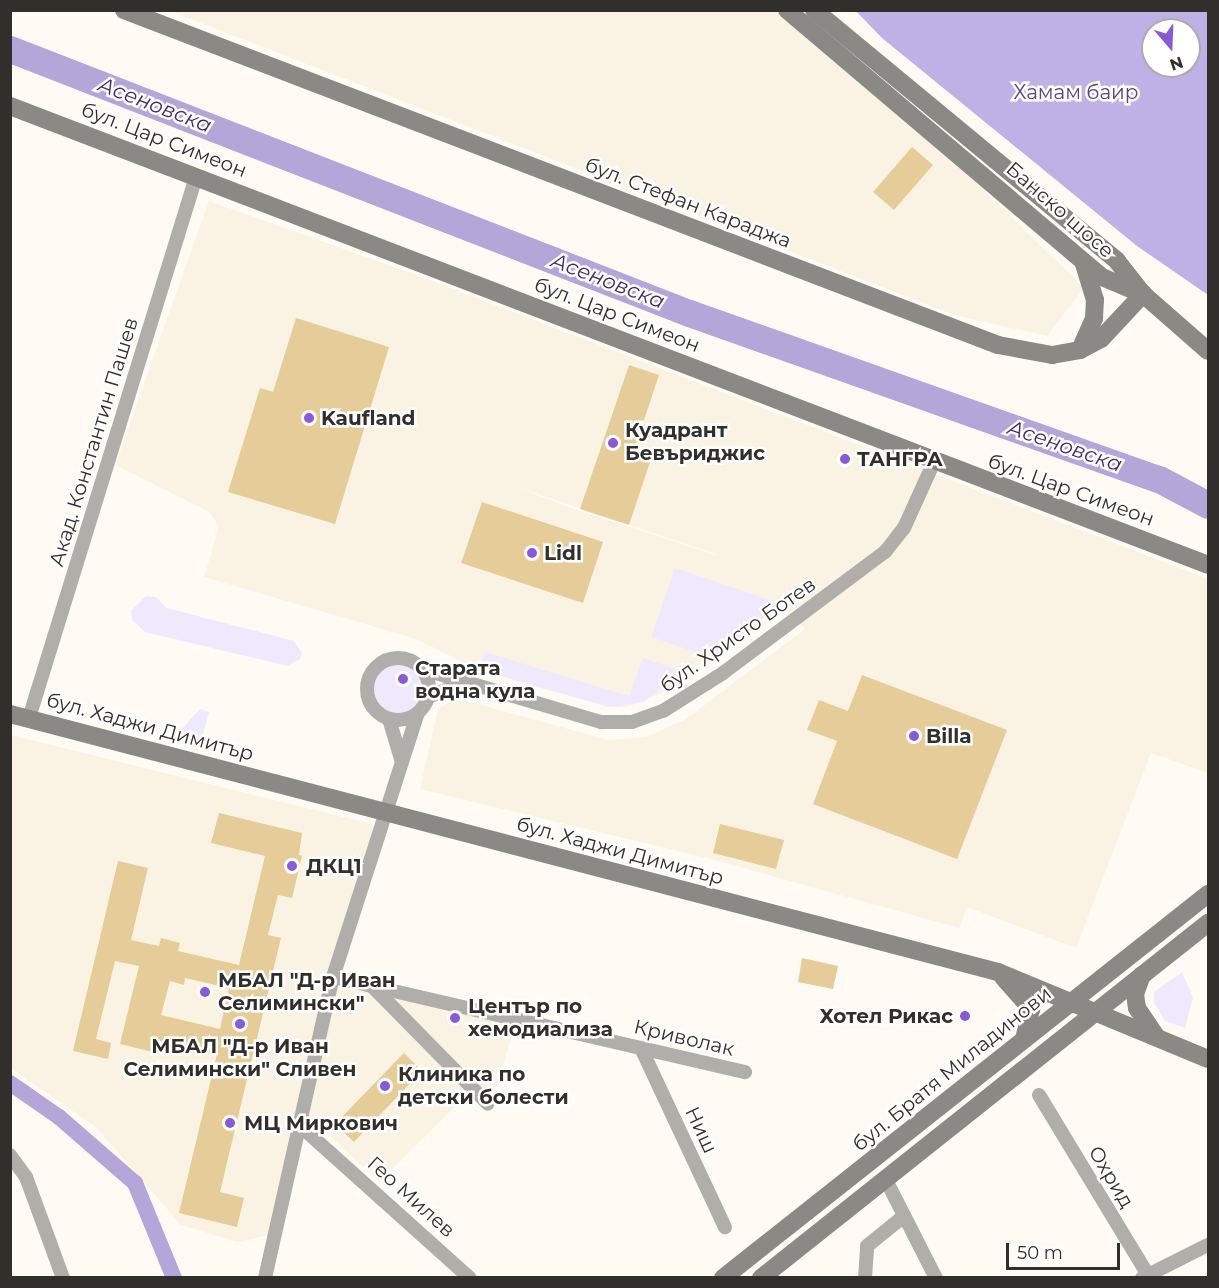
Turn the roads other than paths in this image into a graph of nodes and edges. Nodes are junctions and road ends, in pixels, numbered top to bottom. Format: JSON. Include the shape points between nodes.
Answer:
{"nodes":[{"id":1,"x":124,"y":10,"type":"edge"},
{"id":2,"x":787,"y":10,"type":"edge"},
{"id":3,"x":814,"y":10,"type":"edge"},
{"id":4,"x":10,"y":106,"type":"edge"},
{"id":5,"x":196,"y":177,"type":"junction"},
{"id":6,"x":1081,"y":257,"type":"junction"},
{"id":7,"x":1143,"y":294,"type":"junction"},
{"id":8,"x":1080,"y":350,"type":"junction"},
{"id":9,"x":1209,"y":351,"type":"edge"},
{"id":10,"x":934,"y":462,"type":"junction"},
{"id":11,"x":1209,"y":565,"type":"edge"},
{"id":12,"x":422,"y":669,"type":"junction"},
{"id":13,"x":470,"y":680,"type":"junction"},
{"id":14,"x":428,"y":697,"type":"junction"},
{"id":15,"x":418,"y":713,"type":"junction"},
{"id":16,"x":10,"y":714,"type":"edge"},
{"id":17,"x":29,"y":718,"type":"junction"},
{"id":18,"x":389,"y":719,"type":"junction"},
{"id":19,"x":401,"y":759,"type":"junction"},
{"id":20,"x":384,"y":813,"type":"junction"},
{"id":21,"x":1209,"y":894,"type":"edge"},
{"id":22,"x":1209,"y":923,"type":"edge"},
{"id":23,"x":998,"y":972,"type":"junction"},
{"id":24,"x":1143,"y":975,"type":"junction"},
{"id":25,"x":333,"y":977,"type":"junction"},
{"id":26,"x":372,"y":986,"type":"junction"},
{"id":27,"x":1074,"y":1000,"type":"junction"},
{"id":28,"x":1099,"y":1011,"type":"junction"},
{"id":29,"x":1157,"y":1037,"type":"junction"},
{"id":30,"x":1024,"y":1040,"type":"junction"},
{"id":31,"x":641,"y":1048,"type":"junction"},
{"id":32,"x":1209,"y":1059,"type":"edge"},
{"id":33,"x":745,"y":1072,"type":"dead end"},
{"id":34,"x":1040,"y":1095,"type":"dead end"},
{"id":35,"x":488,"y":1104,"type":"dead end"},
{"id":36,"x":297,"y":1123,"type":"junction"},
{"id":37,"x":10,"y":1155,"type":"edge"},
{"id":38,"x":887,"y":1182,"type":"junction"},
{"id":39,"x":904,"y":1216,"type":"junction"},
{"id":40,"x":725,"y":1227,"type":"dead end"},
{"id":41,"x":1209,"y":1245,"type":"edge"},
{"id":42,"x":761,"y":1277,"type":"edge"},
{"id":43,"x":1147,"y":1277,"type":"edge"},
{"id":44,"x":63,"y":1278,"type":"edge"},
{"id":45,"x":265,"y":1278,"type":"edge"},
{"id":46,"x":470,"y":1278,"type":"edge"},
{"id":47,"x":723,"y":1278,"type":"edge"},
{"id":48,"x":865,"y":1278,"type":"edge"},
{"id":49,"x":936,"y":1278,"type":"edge"}],
"edges":[{"from":1,"to":8,"type":"main road","name":"бул. Стефан Караджа","via":[[998,345],[1052,355]]},
{"from":2,"to":6,"type":"main road","name":"Банско шосе"},
{"from":3,"to":7,"type":"main road","name":"Банско шосе","via":[[1117,261]]},
{"from":4,"to":5,"type":"main road","name":"бул. Цар Симеон"},
{"from":5,"to":10,"type":"main road","name":"бул. Цар Симеон"},
{"from":5,"to":17,"type":"street","name":"Акад. Константин Пашев"},
{"from":6,"to":7,"type":"main road","name":"Банско шосе","via":[[1102,277]]},
{"from":6,"to":8,"type":"main road","via":[[1095,300],[1095,318]]},
{"from":7,"to":8,"type":"main road","name":"бул. Стефан Караджа","via":[[1101,339]]},
{"from":7,"to":9,"type":"main road"},
{"from":10,"to":11,"type":"main road","name":"бул. Цар Симеон"},
{"from":10,"to":13,"type":"street","name":"бул. Христо Ботев","via":[[904,528],[885,552],[723,673],[663,711],[632,723],[601,722]]},
{"from":12,"to":13,"type":"street","name":"бул. Христо Ботев"},
{"from":12,"to":14,"type":"street"},
{"from":12,"to":18,"type":"street","via":[[397,658],[381,663],[371,675],[370,702]]},
{"from":13,"to":14,"type":"street"},
{"from":14,"to":15,"type":"street"},
{"from":15,"to":18,"type":"street"},
{"from":15,"to":19,"type":"street"},
{"from":16,"to":17,"type":"main road","name":"бул. Хаджи Димитър"},
{"from":17,"to":20,"type":"main road","name":"бул. Хаджи Димитър"},
{"from":18,"to":19,"type":"street"},
{"from":19,"to":20,"type":"street"},
{"from":20,"to":23,"type":"main road","name":"бул. Хаджи Димитър"},
{"from":20,"to":25,"type":"street"},
{"from":21,"to":27,"type":"main road","name":"бул. Братя Миладинови"},
{"from":22,"to":24,"type":"main road"},
{"from":23,"to":27,"type":"main road","name":"бул. Хаджи Димитър"},
{"from":23,"to":30,"type":"main road","via":[[1031,1009],[1031,1026]]},
{"from":24,"to":28,"type":"main road"},
{"from":24,"to":29,"type":"main road","via":[[1135,994],[1137,1008]]},
{"from":25,"to":26,"type":"street","name":"Криволак"},
{"from":25,"to":36,"type":"street"},
{"from":26,"to":31,"type":"street","name":"Криволак"},
{"from":26,"to":35,"type":"street"},
{"from":27,"to":28,"type":"main road","name":"бул. Хаджи Димитър"},
{"from":27,"to":30,"type":"main road","name":"бул. Братя Миладинови"},
{"from":28,"to":29,"type":"main road","name":"бул. Хаджи Димитър"},
{"from":28,"to":38,"type":"main road"},
{"from":29,"to":32,"type":"main road","name":"бул. Хаджи Димитър"},
{"from":30,"to":47,"type":"main road","name":"бул. Братя Миладинови"},
{"from":31,"to":33,"type":"street","name":"Криволак"},
{"from":31,"to":40,"type":"street","name":"Ниш"},
{"from":34,"to":43,"type":"street","name":"Охрид"},
{"from":36,"to":45,"type":"street"},
{"from":36,"to":46,"type":"street","name":"Гео Милев"},
{"from":37,"to":44,"type":"street","via":[[26,1177]]},
{"from":38,"to":39,"type":"street"},
{"from":38,"to":42,"type":"main road"},
{"from":39,"to":48,"type":"street","via":[[867,1246]]},
{"from":39,"to":49,"type":"street"},
{"from":41,"to":43,"type":"street"}]}
